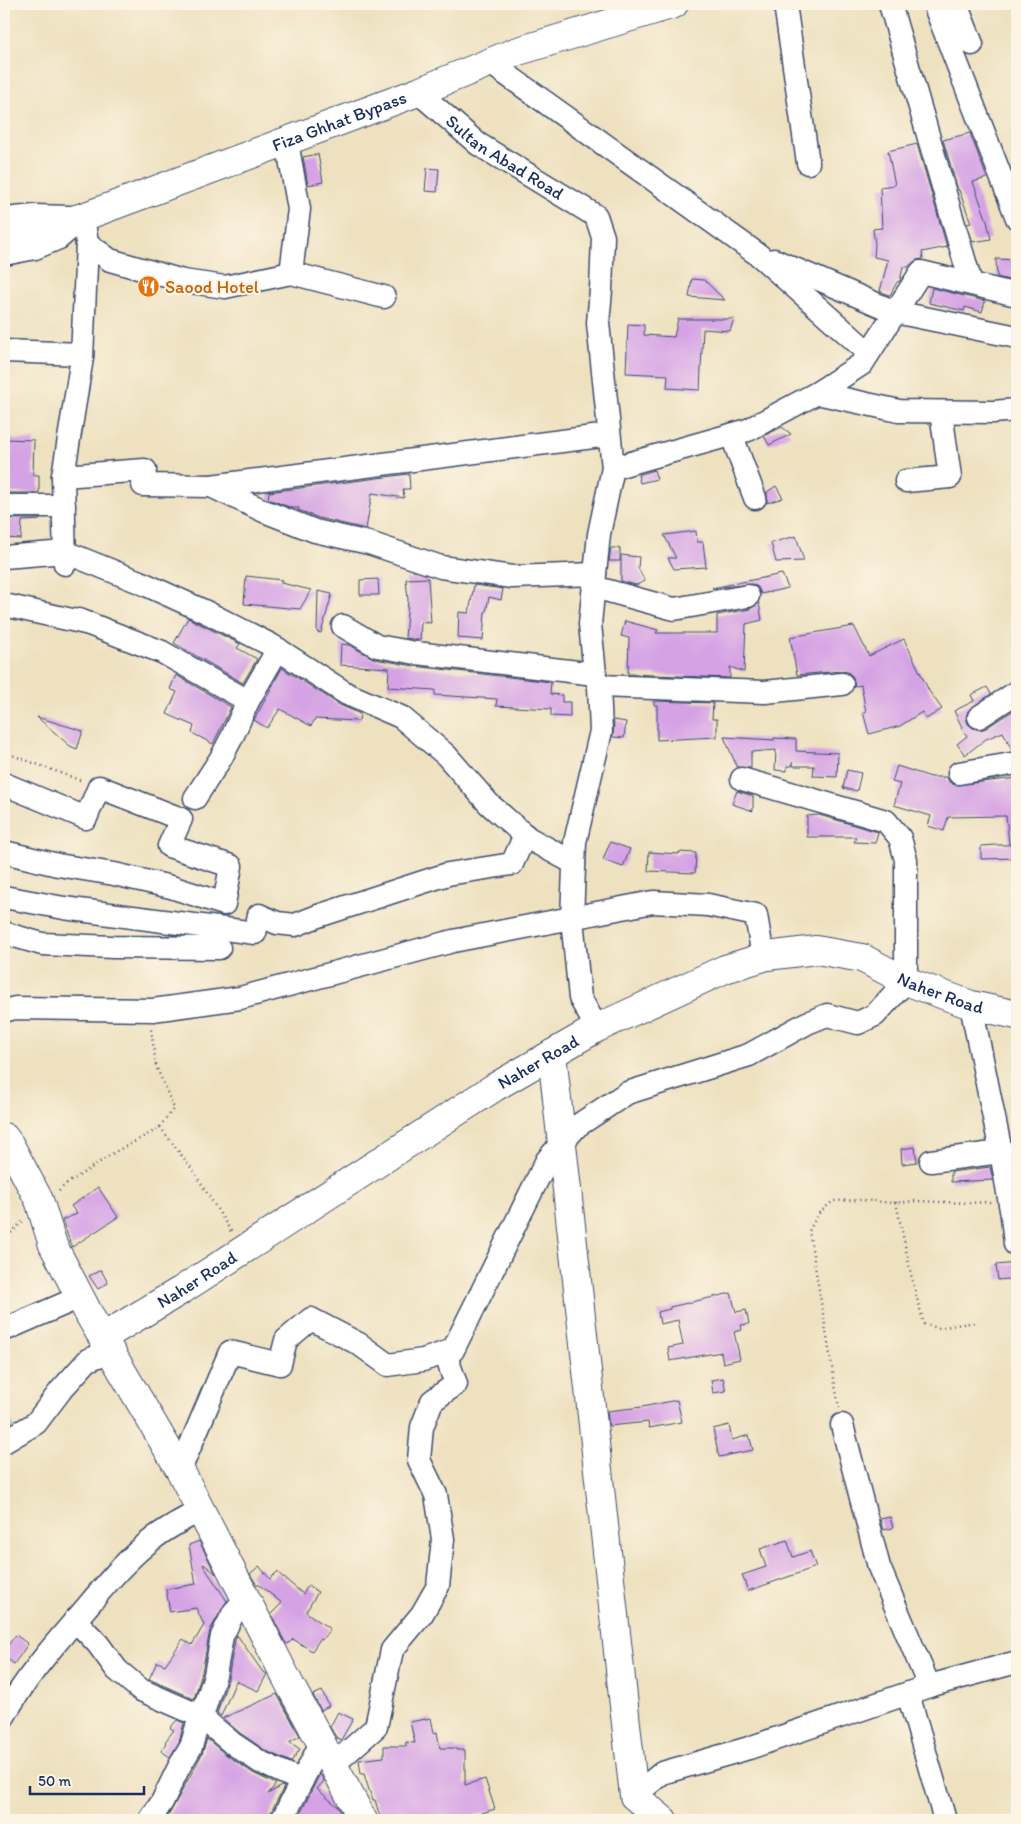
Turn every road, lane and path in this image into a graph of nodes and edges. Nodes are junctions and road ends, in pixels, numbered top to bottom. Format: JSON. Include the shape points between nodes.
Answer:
{"nodes":[{"id":1,"x":674,"y":4,"type":"edge"},
{"id":2,"x":785,"y":4,"type":"edge"},
{"id":3,"x":890,"y":4,"type":"edge"},
{"id":4,"x":934,"y":4,"type":"edge"},
{"id":5,"x":956,"y":4,"type":"edge"},
{"id":6,"x":972,"y":44,"type":"dead end"},
{"id":7,"x":489,"y":62,"type":"junction"},
{"id":8,"x":418,"y":92,"type":"junction"},
{"id":9,"x":287,"y":142,"type":"junction"},
{"id":10,"x":808,"y":163,"type":"dead end"},
{"id":11,"x":1017,"y":218,"type":"edge"},
{"id":12,"x":4,"y":219,"type":"edge"},
{"id":13,"x":85,"y":230,"type":"junction"},
{"id":14,"x":4,"y":236,"type":"edge"},
{"id":15,"x":754,"y":252,"type":"junction"},
{"id":16,"x":4,"y":254,"type":"edge"},
{"id":17,"x":290,"y":273,"type":"junction"},
{"id":18,"x":971,"y":283,"type":"junction"},
{"id":19,"x":1017,"y":295,"type":"edge"},
{"id":20,"x":384,"y":297,"type":"dead end"},
{"id":21,"x":895,"y":312,"type":"junction"},
{"id":22,"x":1017,"y":337,"type":"edge"},
{"id":23,"x":4,"y":351,"type":"edge"},
{"id":24,"x":869,"y":353,"type":"junction"},
{"id":25,"x":82,"y":354,"type":"junction"},
{"id":26,"x":817,"y":393,"type":"junction"},
{"id":27,"x":1017,"y":410,"type":"edge"},
{"id":28,"x":941,"y":412,"type":"junction"},
{"id":29,"x":609,"y":435,"type":"junction"},
{"id":30,"x":732,"y":436,"type":"junction"},
{"id":31,"x":613,"y":468,"type":"junction"},
{"id":32,"x":63,"y":476,"type":"junction"},
{"id":33,"x":906,"y":481,"type":"dead end"},
{"id":34,"x":211,"y":486,"type":"junction"},
{"id":35,"x":754,"y":498,"type":"dead end"},
{"id":36,"x":4,"y":506,"type":"edge"},
{"id":37,"x":64,"y":506,"type":"junction"},
{"id":38,"x":4,"y":557,"type":"edge"},
{"id":39,"x":65,"y":558,"type":"junction"},
{"id":40,"x":595,"y":580,"type":"junction"},
{"id":41,"x":748,"y":596,"type":"dead end"},
{"id":42,"x":4,"y":605,"type":"edge"},
{"id":43,"x":343,"y":626,"type":"dead end"},
{"id":44,"x":278,"y":649,"type":"junction"},
{"id":45,"x":597,"y":680,"type":"junction"},
{"id":46,"x":842,"y":684,"type":"dead end"},
{"id":47,"x":1017,"y":692,"type":"edge"},
{"id":48,"x":248,"y":701,"type":"junction"},
{"id":49,"x":979,"y":717,"type":"dead end"},
{"id":50,"x":4,"y":752,"type":"edge"},
{"id":51,"x":1017,"y":763,"type":"edge"},
{"id":52,"x":959,"y":773,"type":"dead end"},
{"id":53,"x":742,"y":779,"type":"dead end"},
{"id":54,"x":4,"y":784,"type":"edge"},
{"id":55,"x":99,"y":787,"type":"junction"},
{"id":56,"x":195,"y":798,"type":"dead end"},
{"id":57,"x":525,"y":835,"type":"junction"},
{"id":58,"x":4,"y":852,"type":"edge"},
{"id":59,"x":574,"y":864,"type":"junction"},
{"id":60,"x":4,"y":897,"type":"edge"},
{"id":61,"x":572,"y":918,"type":"junction"},
{"id":62,"x":4,"y":933,"type":"edge"},
{"id":63,"x":219,"y":948,"type":"dead end"},
{"id":64,"x":763,"y":957,"type":"junction"},
{"id":65,"x":906,"y":981,"type":"junction"},
{"id":66,"x":971,"y":1005,"type":"junction"},
{"id":67,"x":148,"y":1010,"type":"junction"},
{"id":68,"x":4,"y":1011,"type":"edge"},
{"id":69,"x":1017,"y":1015,"type":"edge"},
{"id":70,"x":597,"y":1028,"type":"junction"},
{"id":71,"x":552,"y":1054,"type":"junction"},
{"id":72,"x":160,"y":1126,"type":"junction"},
{"id":73,"x":7,"y":1141,"type":"edge"},
{"id":74,"x":562,"y":1143,"type":"junction"},
{"id":75,"x":1001,"y":1152,"type":"junction"},
{"id":76,"x":930,"y":1161,"type":"dead end"},
{"id":77,"x":896,"y":1202,"type":"junction"},
{"id":78,"x":1010,"y":1202,"type":"junction"},
{"id":79,"x":41,"y":1208,"type":"junction"},
{"id":80,"x":4,"y":1240,"type":"edge"},
{"id":81,"x":1017,"y":1243,"type":"edge"},
{"id":82,"x":243,"y":1250,"type":"junction"},
{"id":83,"x":80,"y":1297,"type":"junction"},
{"id":84,"x":975,"y":1322,"type":"dead end"},
{"id":85,"x":4,"y":1330,"type":"edge"},
{"id":86,"x":107,"y":1344,"type":"junction"},
{"id":87,"x":445,"y":1353,"type":"junction"},
{"id":88,"x":842,"y":1425,"type":"joint"},
{"id":89,"x":4,"y":1442,"type":"edge"},
{"id":90,"x":180,"y":1470,"type":"junction"},
{"id":91,"x":200,"y":1510,"type":"junction"},
{"id":92,"x":245,"y":1600,"type":"junction"},
{"id":93,"x":75,"y":1620,"type":"junction"},
{"id":94,"x":1017,"y":1662,"type":"edge"},
{"id":95,"x":930,"y":1686,"type":"junction"},
{"id":96,"x":908,"y":1694,"type":"junction"},
{"id":97,"x":4,"y":1716,"type":"edge"},
{"id":98,"x":200,"y":1716,"type":"junction"},
{"id":99,"x":327,"y":1754,"type":"junction"},
{"id":100,"x":302,"y":1781,"type":"junction"},
{"id":101,"x":634,"y":1796,"type":"junction"},
{"id":102,"x":150,"y":1820,"type":"edge"},
{"id":103,"x":282,"y":1820,"type":"edge"},
{"id":104,"x":363,"y":1820,"type":"edge"},
{"id":105,"x":663,"y":1820,"type":"edge"},
{"id":106,"x":945,"y":1820,"type":"edge"}],
"edges":[{"from":1,"to":7,"type":"main road","name":"Fiza Ghhat Bypass"},
{"from":2,"to":10,"type":"street"},
{"from":3,"to":18,"type":"street"},
{"from":4,"to":11,"type":"street"},
{"from":5,"to":6,"type":"street"},
{"from":7,"to":8,"type":"main road","name":"Fiza Ghhat Bypass"},
{"from":7,"to":15,"type":"street"},
{"from":8,"to":9,"type":"main road","name":"Fiza Ghhat Bypass"},
{"from":8,"to":29,"type":"street","name":"Sultan Abad Road","via":[[478,144],[596,216],[603,237],[598,323]]},
{"from":9,"to":13,"type":"main road","name":"Fiza Ghhat Bypass"},
{"from":9,"to":17,"type":"street","via":[[299,209]]},
{"from":12,"to":13,"type":"street","via":[[35,216]]},
{"from":13,"to":14,"type":"main road","name":"Fiza Ghhat Bypass","via":[[35,231]]},
{"from":13,"to":16,"type":"street","via":[[35,248]]},
{"from":13,"to":17,"type":"street","via":[[110,260],[183,281],[225,287]]},
{"from":13,"to":25,"type":"street"},
{"from":15,"to":21,"type":"street"},
{"from":15,"to":24,"type":"street"},
{"from":17,"to":20,"type":"street"},
{"from":18,"to":19,"type":"street"},
{"from":18,"to":21,"type":"street","via":[[921,272]]},
{"from":21,"to":22,"type":"street"},
{"from":21,"to":24,"type":"street"},
{"from":23,"to":25,"type":"street"},
{"from":24,"to":26,"type":"street","via":[[862,364]]},
{"from":25,"to":32,"type":"street"},
{"from":26,"to":28,"type":"street","via":[[899,411]]},
{"from":26,"to":30,"type":"street"},
{"from":27,"to":28,"type":"street"},
{"from":28,"to":33,"type":"street","via":[[950,477]]},
{"from":29,"to":31,"type":"street"},
{"from":29,"to":34,"type":"street"},
{"from":30,"to":31,"type":"street"},
{"from":30,"to":35,"type":"street"},
{"from":31,"to":40,"type":"street","via":[[599,534]]},
{"from":32,"to":34,"type":"street","via":[[145,470],[143,485]]},
{"from":32,"to":37,"type":"street"},
{"from":34,"to":40,"type":"street","via":[[315,531],[369,543],[441,567],[512,577]]},
{"from":36,"to":37,"type":"street"},
{"from":37,"to":39,"type":"street"},
{"from":38,"to":39,"type":"street"},
{"from":39,"to":44,"type":"street","via":[[142,583]]},
{"from":40,"to":41,"type":"street","via":[[674,609]]},
{"from":40,"to":45,"type":"street","via":[[590,624]]},
{"from":42,"to":48,"type":"street","via":[[84,622],[162,652]]},
{"from":43,"to":45,"type":"street","via":[[377,646]]},
{"from":44,"to":48,"type":"street"},
{"from":44,"to":57,"type":"street","via":[[347,694],[401,717],[446,755],[488,804]]},
{"from":45,"to":46,"type":"street","via":[[765,692]]},
{"from":45,"to":59,"type":"street","via":[[601,730],[575,842]]},
{"from":47,"to":49,"type":"street"},
{"from":48,"to":56,"type":"street","via":[[232,737]]},
{"from":50,"to":55,"type":"path"},
{"from":51,"to":52,"type":"street"},
{"from":53,"to":65,"type":"street","via":[[886,821],[900,838],[906,860]]},
{"from":54,"to":55,"type":"street","via":[[86,818]]},
{"from":55,"to":58,"type":"street","via":[[181,819],[169,846],[231,866],[224,904],[171,887]]},
{"from":57,"to":59,"type":"street"},
{"from":57,"to":60,"type":"street","via":[[512,864],[448,874],[295,925],[258,916],[255,933]]},
{"from":59,"to":61,"type":"street"},
{"from":61,"to":64,"type":"street","via":[[653,902],[708,905],[756,915]]},
{"from":61,"to":67,"type":"street","via":[[453,941],[240,998]]},
{"from":61,"to":70,"type":"street","via":[[580,998]]},
{"from":62,"to":63,"type":"street","via":[[42,944]]},
{"from":64,"to":65,"type":"main road","name":"Naher Road","via":[[816,950],[862,958]]},
{"from":64,"to":70,"type":"main road","name":"Naher Road","via":[[725,969]]},
{"from":65,"to":66,"type":"main road","name":"Naher Road"},
{"from":65,"to":74,"type":"street","via":[[875,1015],[858,1023],[827,1015],[749,1055],[628,1093],[577,1126]]},
{"from":66,"to":69,"type":"main road","name":"Naher Road"},
{"from":66,"to":75,"type":"street"},
{"from":67,"to":68,"type":"street","via":[[15,1008]]},
{"from":67,"to":72,"type":"path","via":[[156,1066],[174,1108]]},
{"from":70,"to":71,"type":"main road","name":"Naher Road"},
{"from":71,"to":74,"type":"main road"},
{"from":71,"to":82,"type":"main road","name":"Naher Road","via":[[487,1092]]},
{"from":72,"to":79,"type":"path","via":[[65,1185]]},
{"from":72,"to":82,"type":"path","via":[[192,1169]]},
{"from":73,"to":79,"type":"main road"},
{"from":74,"to":87,"type":"street","via":[[547,1160],[453,1350]]},
{"from":74,"to":101,"type":"main road"},
{"from":75,"to":76,"type":"street"},
{"from":75,"to":78,"type":"street"},
{"from":77,"to":78,"type":"path"},
{"from":77,"to":84,"type":"path","via":[[924,1324],[938,1328]]},
{"from":77,"to":88,"type":"path","via":[[833,1201],[818,1214],[809,1230]]},
{"from":78,"to":81,"type":"street"},
{"from":79,"to":80,"type":"path"},
{"from":79,"to":83,"type":"main road","via":[[53,1245]]},
{"from":82,"to":86,"type":"main road","name":"Naher Road"},
{"from":83,"to":85,"type":"street"},
{"from":83,"to":86,"type":"main road"},
{"from":86,"to":89,"type":"street","via":[[61,1390],[36,1423]]},
{"from":86,"to":90,"type":"main road"},
{"from":87,"to":90,"type":"street","via":[[388,1365],[359,1344],[312,1319],[286,1340],[280,1364],[230,1352]]},
{"from":87,"to":99,"type":"street","via":[[456,1384],[432,1401],[422,1427],[419,1460],[436,1495],[443,1538],[438,1586],[422,1614],[392,1650],[376,1728]]},
{"from":88,"to":95,"type":"street","via":[[879,1567]]},
{"from":90,"to":91,"type":"main road"},
{"from":91,"to":92,"type":"main road"},
{"from":91,"to":93,"type":"street","via":[[155,1536],[128,1559]]},
{"from":92,"to":98,"type":"street","via":[[234,1612],[222,1636],[215,1675]]},
{"from":92,"to":99,"type":"main road"},
{"from":93,"to":97,"type":"street","via":[[18,1692]]},
{"from":93,"to":98,"type":"street","via":[[117,1670],[141,1690]]},
{"from":94,"to":95,"type":"street"},
{"from":95,"to":96,"type":"street"},
{"from":96,"to":101,"type":"street","via":[[750,1748],[662,1773]]},
{"from":96,"to":106,"type":"street"},
{"from":98,"to":100,"type":"street","via":[[260,1762]]},
{"from":98,"to":102,"type":"street","via":[[191,1747]]},
{"from":99,"to":100,"type":"street"},
{"from":99,"to":104,"type":"main road"},
{"from":100,"to":103,"type":"street"},
{"from":101,"to":105,"type":"main road"}]}
